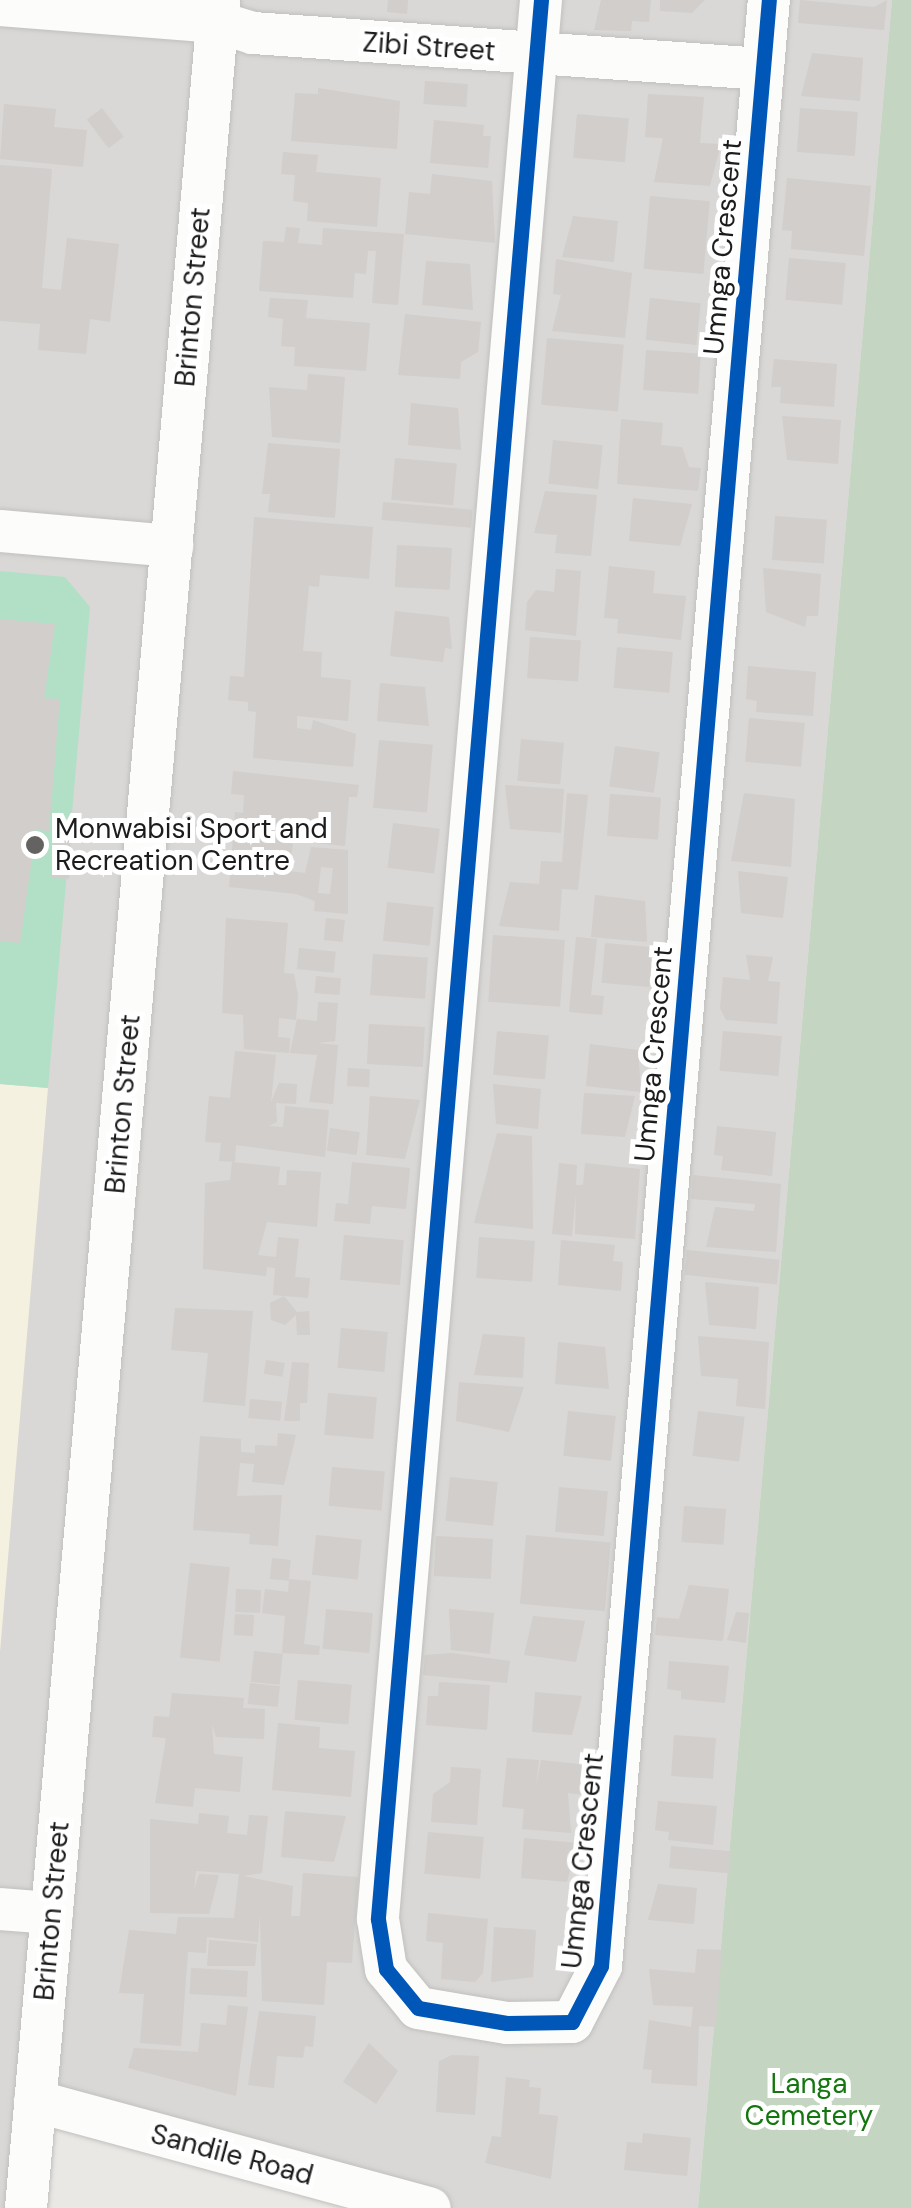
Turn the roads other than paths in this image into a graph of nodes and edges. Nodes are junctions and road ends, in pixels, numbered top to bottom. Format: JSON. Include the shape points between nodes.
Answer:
{"nodes":[{"id":1,"x":541,"y":0,"type":"edge"},
{"id":2,"x":769,"y":0,"type":"edge"},
{"id":3,"x":0,"y":4,"type":"edge"},
{"id":4,"x":218,"y":11,"type":"edge"},
{"id":5,"x":536,"y":54,"type":"junction"},
{"id":6,"x":763,"y":69,"type":"junction"},
{"id":7,"x":0,"y":531,"type":"edge"},
{"id":8,"x":172,"y":546,"type":"junction"},
{"id":9,"x":0,"y":1908,"type":"edge"},
{"id":10,"x":52,"y":1913,"type":"junction"},
{"id":11,"x":35,"y":2102,"type":"junction"},
{"id":12,"x":26,"y":2208,"type":"edge"},
{"id":13,"x":430,"y":2208,"type":"edge"}],
"edges":[{"from":1,"to":5,"type":"street","name":"Umnga Crescent"},
{"from":2,"to":6,"type":"street","name":"Umnga Crescent"},
{"from":3,"to":4,"type":"street","name":"Zibi Street"},
{"from":4,"to":5,"type":"street","name":"Zibi Street","via":[[253,34]]},
{"from":4,"to":8,"type":"street","name":"Brinton Street"},
{"from":5,"to":6,"type":"street","name":"Zibi Street"},
{"from":5,"to":6,"type":"street","name":"Umnga Crescent","via":[[378,1920],[379,1948],[401,1992],[438,2016],[477,2021],[572,2022],[601,1966]]},
{"from":7,"to":8,"type":"street"},
{"from":8,"to":10,"type":"street","name":"Brinton Street"},
{"from":9,"to":10,"type":"street"},
{"from":10,"to":11,"type":"street","name":"Brinton Street"},
{"from":11,"to":12,"type":"street","name":"Brinton Street"},
{"from":11,"to":13,"type":"street","name":"Sandile Road"}]}
